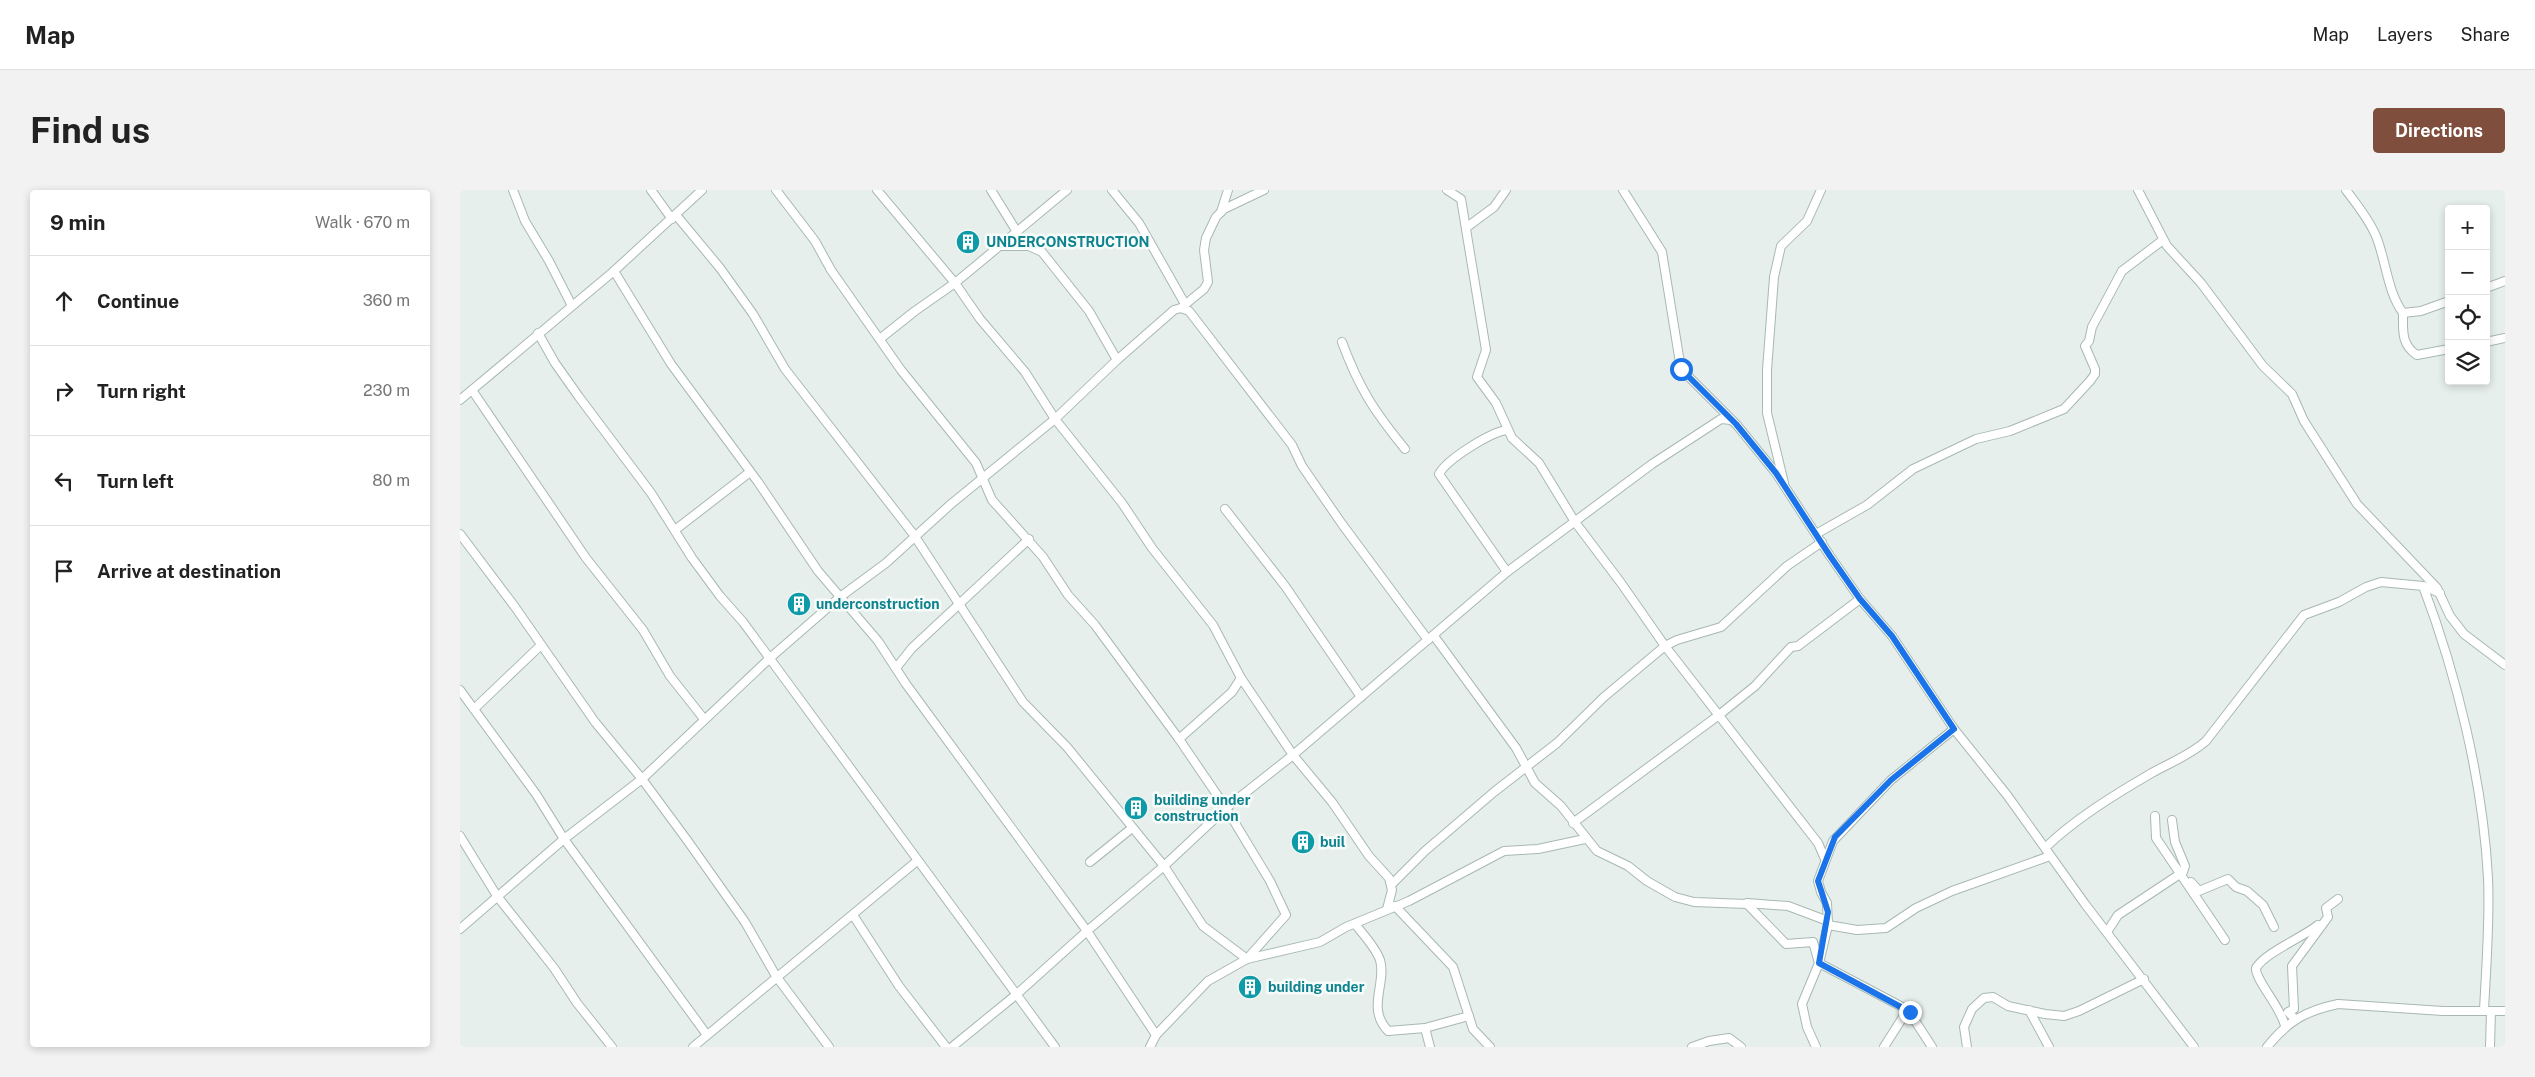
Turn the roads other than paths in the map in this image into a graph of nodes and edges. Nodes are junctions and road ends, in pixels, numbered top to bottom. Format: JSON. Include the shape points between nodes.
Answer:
{"nodes":[{"id":1,"x":513,"y":190,"type":"edge"},
{"id":2,"x":651,"y":190,"type":"edge"},
{"id":3,"x":702,"y":190,"type":"edge"},
{"id":4,"x":776,"y":190,"type":"edge"},
{"id":5,"x":876,"y":190,"type":"edge"},
{"id":6,"x":991,"y":190,"type":"edge"},
{"id":7,"x":1067,"y":190,"type":"edge"},
{"id":8,"x":1112,"y":190,"type":"edge"},
{"id":9,"x":1228,"y":190,"type":"edge"},
{"id":10,"x":1264,"y":190,"type":"edge"},
{"id":11,"x":1447,"y":190,"type":"edge"},
{"id":12,"x":1506,"y":190,"type":"edge"},
{"id":13,"x":1622,"y":190,"type":"edge"},
{"id":14,"x":1821,"y":190,"type":"edge"},
{"id":15,"x":2138,"y":190,"type":"edge"},
{"id":16,"x":2346,"y":190,"type":"edge"},
{"id":17,"x":1254,"y":192,"type":"edge"},
{"id":18,"x":1221,"y":212,"type":"junction"},
{"id":19,"x":674,"y":217,"type":"junction"},
{"id":20,"x":1467,"y":227,"type":"junction"},
{"id":21,"x":1017,"y":232,"type":"junction"},
{"id":22,"x":2164,"y":240,"type":"junction"},
{"id":23,"x":1001,"y":246,"type":"junction"},
{"id":24,"x":614,"y":270,"type":"junction"},
{"id":25,"x":2505,"y":281,"type":"edge"},
{"id":26,"x":955,"y":283,"type":"junction"},
{"id":27,"x":2490,"y":287,"type":"edge"},
{"id":28,"x":2445,"y":302,"type":"edge"},
{"id":29,"x":572,"y":304,"type":"junction"},
{"id":30,"x":1183,"y":306,"type":"junction"},
{"id":31,"x":2403,"y":313,"type":"junction"},
{"id":32,"x":538,"y":334,"type":"junction"},
{"id":33,"x":881,"y":338,"type":"junction"},
{"id":34,"x":2505,"y":338,"type":"edge"},
{"id":35,"x":2490,"y":341,"type":"edge"},
{"id":36,"x":1342,"y":342,"type":"dead end"},
{"id":37,"x":2445,"y":350,"type":"edge"},
{"id":38,"x":1117,"y":360,"type":"junction"},
{"id":39,"x":472,"y":390,"type":"junction"},
{"id":40,"x":460,"y":400,"type":"edge"},
{"id":41,"x":1055,"y":419,"type":"junction"},
{"id":42,"x":1736,"y":424,"type":"junction"},
{"id":43,"x":1508,"y":430,"type":"junction"},
{"id":44,"x":1406,"y":449,"type":"dead end"},
{"id":45,"x":750,"y":472,"type":"junction"},
{"id":46,"x":983,"y":479,"type":"junction"},
{"id":47,"x":1785,"y":487,"type":"junction"},
{"id":48,"x":1225,"y":509,"type":"dead end"},
{"id":49,"x":1575,"y":522,"type":"junction"},
{"id":50,"x":675,"y":530,"type":"junction"},
{"id":51,"x":460,"y":534,"type":"edge"},
{"id":52,"x":1816,"y":534,"type":"junction"},
{"id":53,"x":914,"y":536,"type":"junction"},
{"id":54,"x":1029,"y":539,"type":"junction"},
{"id":55,"x":1822,"y":542,"type":"junction"},
{"id":56,"x":1507,"y":572,"type":"junction"},
{"id":57,"x":2424,"y":586,"type":"junction"},
{"id":58,"x":2440,"y":593,"type":"junction"},
{"id":59,"x":840,"y":597,"type":"junction"},
{"id":60,"x":1860,"y":599,"type":"junction"},
{"id":61,"x":959,"y":604,"type":"junction"},
{"id":62,"x":1431,"y":638,"type":"junction"},
{"id":63,"x":540,"y":646,"type":"junction"},
{"id":64,"x":1665,"y":646,"type":"junction"},
{"id":65,"x":770,"y":658,"type":"junction"},
{"id":66,"x":2505,"y":665,"type":"edge"},
{"id":67,"x":896,"y":668,"type":"junction"},
{"id":68,"x":1241,"y":678,"type":"junction"},
{"id":69,"x":460,"y":690,"type":"edge"},
{"id":70,"x":1361,"y":698,"type":"junction"},
{"id":71,"x":474,"y":709,"type":"junction"},
{"id":72,"x":1719,"y":715,"type":"junction"},
{"id":73,"x":704,"y":719,"type":"junction"},
{"id":74,"x":1954,"y":729,"type":"junction"},
{"id":75,"x":1179,"y":739,"type":"junction"},
{"id":76,"x":1293,"y":755,"type":"junction"},
{"id":77,"x":1525,"y":767,"type":"junction"},
{"id":78,"x":642,"y":779,"type":"junction"},
{"id":79,"x":1226,"y":808,"type":"junction"},
{"id":80,"x":2155,"y":816,"type":"dead end"},
{"id":81,"x":2172,"y":820,"type":"dead end"},
{"id":82,"x":1573,"y":823,"type":"junction"},
{"id":83,"x":1132,"y":828,"type":"junction"},
{"id":84,"x":460,"y":836,"type":"edge"},
{"id":85,"x":564,"y":839,"type":"junction"},
{"id":86,"x":1585,"y":839,"type":"junction"},
{"id":87,"x":2046,"y":848,"type":"junction"},
{"id":88,"x":2050,"y":856,"type":"junction"},
{"id":89,"x":1825,"y":859,"type":"junction"},
{"id":90,"x":917,"y":861,"type":"junction"},
{"id":91,"x":1090,"y":862,"type":"dead end"},
{"id":92,"x":1164,"y":866,"type":"junction"},
{"id":93,"x":2182,"y":874,"type":"junction"},
{"id":94,"x":1392,"y":884,"type":"junction"},
{"id":95,"x":497,"y":896,"type":"junction"},
{"id":96,"x":2338,"y":899,"type":"dead end"},
{"id":97,"x":1745,"y":903,"type":"junction"},
{"id":98,"x":1391,"y":908,"type":"junction"},
{"id":99,"x":853,"y":915,"type":"junction"},
{"id":100,"x":1828,"y":923,"type":"junction"},
{"id":101,"x":1355,"y":924,"type":"junction"},
{"id":102,"x":2318,"y":925,"type":"dead end"},
{"id":103,"x":2274,"y":927,"type":"dead end"},
{"id":104,"x":460,"y":929,"type":"edge"},
{"id":105,"x":1087,"y":931,"type":"junction"},
{"id":106,"x":2107,"y":932,"type":"junction"},
{"id":107,"x":2224,"y":940,"type":"dead end"},
{"id":108,"x":1246,"y":959,"type":"junction"},
{"id":109,"x":1819,"y":963,"type":"junction"},
{"id":110,"x":776,"y":976,"type":"junction"},
{"id":111,"x":2144,"y":979,"type":"junction"},
{"id":112,"x":1017,"y":994,"type":"junction"},
{"id":113,"x":2029,"y":1010,"type":"junction"},
{"id":114,"x":2487,"y":1011,"type":"junction"},
{"id":115,"x":2505,"y":1011,"type":"edge"},
{"id":116,"x":1910,"y":1012,"type":"junction"},
{"id":117,"x":1469,"y":1016,"type":"junction"},
{"id":118,"x":2294,"y":1019,"type":"junction"},
{"id":119,"x":2285,"y":1026,"type":"junction"},
{"id":120,"x":1425,"y":1028,"type":"junction"},
{"id":121,"x":707,"y":1035,"type":"junction"},
{"id":122,"x":1156,"y":1035,"type":"junction"},
{"id":123,"x":612,"y":1047,"type":"edge"},
{"id":124,"x":693,"y":1047,"type":"edge"},
{"id":125,"x":828,"y":1047,"type":"edge"},
{"id":126,"x":946,"y":1047,"type":"edge"},
{"id":127,"x":952,"y":1047,"type":"edge"},
{"id":128,"x":1055,"y":1047,"type":"edge"},
{"id":129,"x":1150,"y":1047,"type":"edge"},
{"id":130,"x":1430,"y":1047,"type":"edge"},
{"id":131,"x":1490,"y":1047,"type":"edge"},
{"id":132,"x":1692,"y":1047,"type":"edge"},
{"id":133,"x":1741,"y":1047,"type":"edge"},
{"id":134,"x":1816,"y":1047,"type":"edge"},
{"id":135,"x":1884,"y":1047,"type":"edge"},
{"id":136,"x":1932,"y":1047,"type":"edge"},
{"id":137,"x":1968,"y":1047,"type":"edge"},
{"id":138,"x":2049,"y":1047,"type":"edge"},
{"id":139,"x":2194,"y":1047,"type":"edge"},
{"id":140,"x":2267,"y":1047,"type":"edge"},
{"id":141,"x":2490,"y":1047,"type":"edge"}],
"edges":[{"from":1,"to":29,"type":"street","via":[[525,221]]},
{"from":2,"to":19,"type":"street"},
{"from":3,"to":19,"type":"street"},
{"from":4,"to":33,"type":"street"},
{"from":5,"to":26,"type":"street"},
{"from":6,"to":21,"type":"street"},
{"from":7,"to":21,"type":"street"},
{"from":8,"to":30,"type":"street","via":[[1139,223]]},
{"from":9,"to":18,"type":"street"},
{"from":10,"to":17,"type":"street"},
{"from":11,"to":20,"type":"street","via":[[1461,199]]},
{"from":12,"to":20,"type":"street","via":[[1494,207]]},
{"from":13,"to":42,"type":"street","via":[[1662,252],[1681,369]]},
{"from":14,"to":47,"type":"street","via":[[1807,222],[1782,246],[1774,277],[1767,413]]},
{"from":15,"to":22,"type":"street"},
{"from":16,"to":31,"type":"street","via":[[2368,219],[2376,236]]},
{"from":17,"to":18,"type":"street"},
{"from":18,"to":30,"type":"street","via":[[1206,238],[1204,250],[1208,282]]},
{"from":19,"to":24,"type":"street"},
{"from":19,"to":53,"type":"street","via":[[748,306],[785,369]]},
{"from":20,"to":43,"type":"street","via":[[1486,350],[1476,376],[1496,403]]},
{"from":21,"to":23,"type":"street"},
{"from":22,"to":52,"type":"street","via":[[2130,264],[2116,280],[2085,346],[2095,369],[2093,378],[2070,404],[2056,413],[1976,440],[1913,469],[1863,507]]},
{"from":22,"to":58,"type":"street","via":[[2201,283],[2263,366],[2292,394],[2304,421],[2357,504]]},
{"from":23,"to":26,"type":"street"},
{"from":23,"to":38,"type":"street","via":[[1029,246],[1042,252],[1089,311]]},
{"from":24,"to":29,"type":"street"},
{"from":24,"to":45,"type":"street","via":[[671,364]]},
{"from":25,"to":27,"type":"street"},
{"from":26,"to":33,"type":"street"},
{"from":26,"to":41,"type":"street","via":[[1024,372]]},
{"from":28,"to":31,"type":"street"},
{"from":29,"to":32,"type":"street"},
{"from":30,"to":38,"type":"street","via":[[1174,310]]},
{"from":30,"to":62,"type":"street","via":[[1292,445],[1302,466],[1342,524]]},
{"from":31,"to":37,"type":"street","via":[[2404,340],[2411,351],[2417,355]]},
{"from":32,"to":39,"type":"street"},
{"from":32,"to":50,"type":"street","via":[[555,363]]},
{"from":33,"to":46,"type":"street","via":[[901,370],[976,463]]},
{"from":34,"to":35,"type":"street"},
{"from":36,"to":44,"type":"street","via":[[1357,381],[1378,416]]},
{"from":38,"to":41,"type":"street"},
{"from":39,"to":40,"type":"street"},
{"from":39,"to":73,"type":"street","via":[[586,558],[643,630],[670,676]]},
{"from":41,"to":46,"type":"street"},
{"from":41,"to":68,"type":"street","via":[[1122,502],[1152,548],[1213,625]]},
{"from":42,"to":47,"type":"street"},
{"from":42,"to":49,"type":"street","via":[[1731,420],[1717,421],[1652,464]]},
{"from":43,"to":49,"type":"street","via":[[1518,445],[1539,463]]},
{"from":43,"to":56,"type":"street","via":[[1496,432],[1479,442],[1439,474]]},
{"from":45,"to":50,"type":"street"},
{"from":45,"to":59,"type":"street"},
{"from":46,"to":53,"type":"street"},
{"from":46,"to":54,"type":"street","via":[[992,500]]},
{"from":47,"to":52,"type":"street"},
{"from":48,"to":70,"type":"street","via":[[1290,594]]},
{"from":49,"to":56,"type":"street"},
{"from":49,"to":64,"type":"street"},
{"from":50,"to":65,"type":"street","via":[[705,577]]},
{"from":51,"to":63,"type":"street"},
{"from":52,"to":55,"type":"street"},
{"from":53,"to":59,"type":"street","via":[[886,563]]},
{"from":53,"to":61,"type":"street"},
{"from":54,"to":61,"type":"street"},
{"from":54,"to":75,"type":"street"},
{"from":55,"to":60,"type":"street"},
{"from":55,"to":64,"type":"street","via":[[1787,566],[1721,628]]},
{"from":56,"to":62,"type":"street"},
{"from":57,"to":58,"type":"street"},
{"from":57,"to":87,"type":"street","via":[[2381,582],[2304,615],[2198,749],[2096,808]]},
{"from":57,"to":114,"type":"street","via":[[2440,629],[2477,787],[2488,879]]},
{"from":58,"to":66,"type":"street","via":[[2460,629]]},
{"from":59,"to":65,"type":"street"},
{"from":59,"to":67,"type":"street","via":[[878,641]]},
{"from":60,"to":72,"type":"street","via":[[1798,646],[1791,647],[1755,686]]},
{"from":60,"to":74,"type":"street","via":[[1892,636]]},
{"from":61,"to":67,"type":"street","via":[[912,648]]},
{"from":61,"to":83,"type":"street","via":[[1023,702],[1067,747]]},
{"from":62,"to":70,"type":"street"},
{"from":62,"to":77,"type":"street","via":[[1516,748]]},
{"from":63,"to":71,"type":"street"},
{"from":63,"to":78,"type":"street","via":[[595,722]]},
{"from":64,"to":72,"type":"street"},
{"from":64,"to":77,"type":"street","via":[[1604,697],[1557,743]]},
{"from":65,"to":73,"type":"street"},
{"from":65,"to":90,"type":"street"},
{"from":67,"to":105,"type":"street"},
{"from":68,"to":75,"type":"street","via":[[1232,692]]},
{"from":68,"to":76,"type":"street"},
{"from":69,"to":71,"type":"street"},
{"from":70,"to":76,"type":"street"},
{"from":71,"to":85,"type":"street","via":[[536,794]]},
{"from":72,"to":82,"type":"street"},
{"from":72,"to":89,"type":"street","via":[[1818,843]]},
{"from":73,"to":78,"type":"street"},
{"from":74,"to":87,"type":"street"},
{"from":74,"to":89,"type":"street","via":[[1867,803],[1835,837]]},
{"from":75,"to":79,"type":"street"},
{"from":76,"to":79,"type":"street"},
{"from":76,"to":94,"type":"street"},
{"from":77,"to":82,"type":"street","via":[[1535,783],[1561,806]]},
{"from":77,"to":94,"type":"street","via":[[1425,850]]},
{"from":78,"to":85,"type":"street"},
{"from":78,"to":110,"type":"street","via":[[745,922]]},
{"from":79,"to":92,"type":"street"},
{"from":79,"to":108,"type":"street","via":[[1286,914]]},
{"from":80,"to":93,"type":"street","via":[[2156,838]]},
{"from":81,"to":93,"type":"street","via":[[2175,842],[2185,866]]},
{"from":82,"to":86,"type":"street"},
{"from":83,"to":91,"type":"street"},
{"from":83,"to":92,"type":"street"},
{"from":84,"to":95,"type":"street"},
{"from":85,"to":95,"type":"street"},
{"from":85,"to":121,"type":"street"},
{"from":86,"to":97,"type":"street","via":[[1602,855],[1628,866],[1675,896],[1694,902]]},
{"from":86,"to":98,"type":"street","via":[[1538,849],[1504,851]]},
{"from":87,"to":88,"type":"street"},
{"from":88,"to":100,"type":"street","via":[[1952,891],[1916,908],[1886,928],[1857,930]]},
{"from":88,"to":106,"type":"street"},
{"from":89,"to":100,"type":"street","via":[[1818,881],[1827,903]]},
{"from":90,"to":99,"type":"street"},
{"from":90,"to":112,"type":"street"},
{"from":92,"to":105,"type":"street"},
{"from":92,"to":108,"type":"street","via":[[1203,926]]},
{"from":93,"to":103,"type":"street","via":[[2199,891],[2230,880],[2236,888],[2247,891],[2263,905]]},
{"from":93,"to":106,"type":"street","via":[[2118,915]]},
{"from":93,"to":107,"type":"street"},
{"from":94,"to":98,"type":"street"},
{"from":95,"to":104,"type":"street"},
{"from":95,"to":123,"type":"street"},
{"from":96,"to":118,"type":"street","via":[[2326,908],[2328,917],[2292,966],[2294,1009],[2288,1012]]},
{"from":97,"to":100,"type":"street","via":[[1788,906]]},
{"from":97,"to":109,"type":"street","via":[[1786,944],[1813,942]]},
{"from":98,"to":101,"type":"street"},
{"from":98,"to":117,"type":"street","via":[[1453,967]]},
{"from":99,"to":110,"type":"street"},
{"from":99,"to":126,"type":"street","via":[[903,992]]},
{"from":100,"to":109,"type":"street"},
{"from":101,"to":108,"type":"street","via":[[1320,942]]},
{"from":101,"to":120,"type":"street","via":[[1380,960],[1382,979],[1376,1002],[1384,1027],[1392,1032]]},
{"from":102,"to":119,"type":"street","via":[[2256,968],[2280,1008]]},
{"from":105,"to":112,"type":"street"},
{"from":105,"to":122,"type":"street"},
{"from":106,"to":111,"type":"street"},
{"from":108,"to":122,"type":"street","via":[[1208,980]]},
{"from":109,"to":116,"type":"street"},
{"from":109,"to":134,"type":"street","via":[[1802,1004]]},
{"from":110,"to":121,"type":"street"},
{"from":110,"to":125,"type":"street"},
{"from":111,"to":113,"type":"street","via":[[2070,1015]]},
{"from":111,"to":139,"type":"street"},
{"from":112,"to":127,"type":"street"},
{"from":112,"to":128,"type":"street"},
{"from":113,"to":137,"type":"street","via":[[2008,1006],[1993,997],[1980,1000],[1964,1027]]},
{"from":113,"to":138,"type":"street"},
{"from":114,"to":115,"type":"street"},
{"from":114,"to":118,"type":"street","via":[[2350,1004],[2322,1008]]},
{"from":114,"to":141,"type":"street"},
{"from":116,"to":135,"type":"street","via":[[1903,1017]]},
{"from":116,"to":136,"type":"street"},
{"from":117,"to":120,"type":"street"},
{"from":117,"to":131,"type":"street","via":[[1477,1035]]},
{"from":118,"to":119,"type":"street"},
{"from":119,"to":140,"type":"street"},
{"from":120,"to":130,"type":"street"},
{"from":121,"to":124,"type":"street"},
{"from":122,"to":129,"type":"street"},
{"from":132,"to":133,"type":"street","via":[[1718,1038],[1729,1038]]}]}
